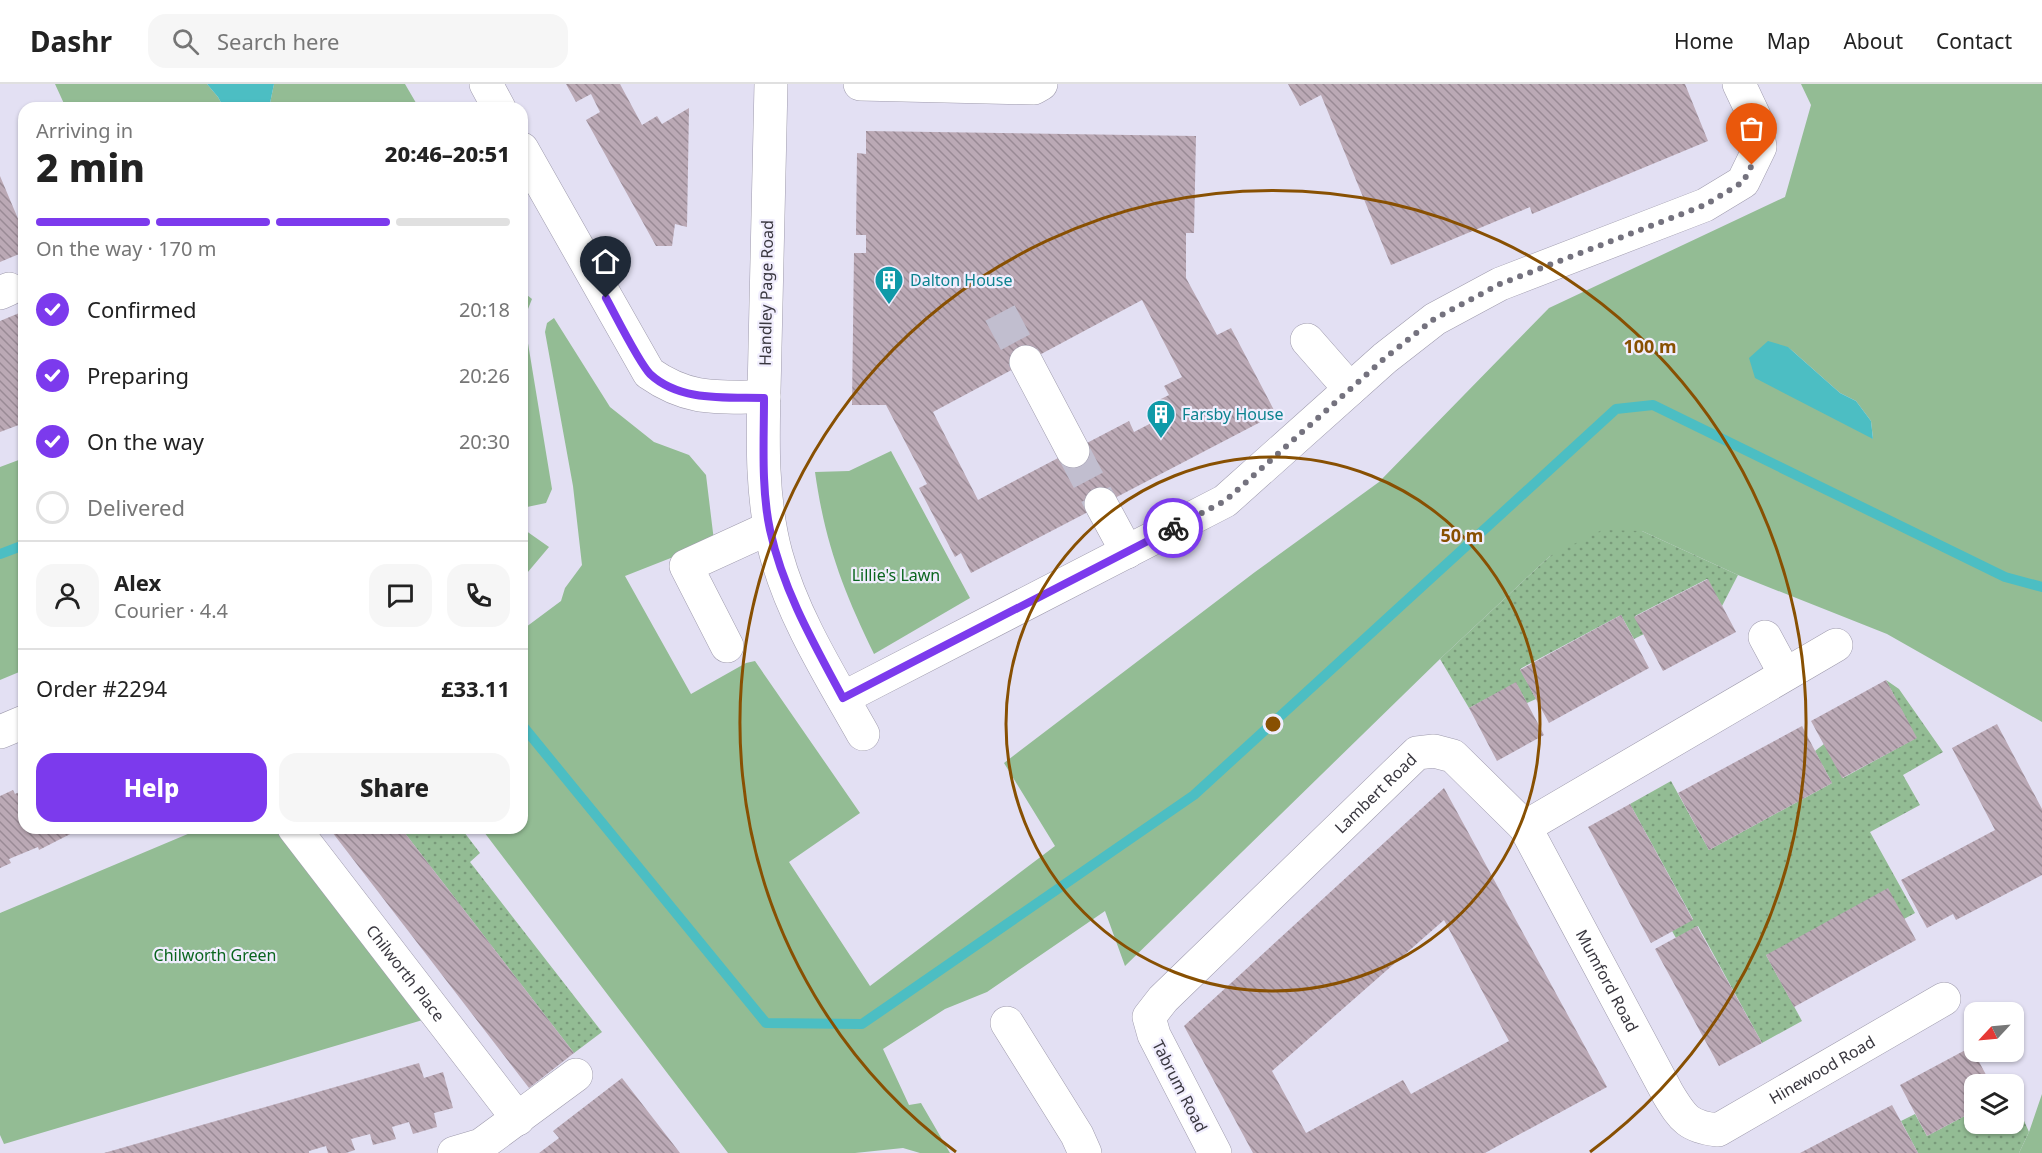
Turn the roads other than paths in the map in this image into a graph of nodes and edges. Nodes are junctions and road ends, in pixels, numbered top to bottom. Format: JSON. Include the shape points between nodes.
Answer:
{"nodes":[{"id":1,"x":486,"y":84,"type":"edge"},
{"id":2,"x":771,"y":84,"type":"edge"},
{"id":3,"x":860,"y":84,"type":"edge"},
{"id":4,"x":1041,"y":84,"type":"edge"},
{"id":5,"x":1739,"y":84,"type":"edge"},
{"id":6,"x":917,"y":85,"type":"edge"},
{"id":7,"x":496,"y":102,"type":"edge"},
{"id":8,"x":528,"y":160,"type":"edge"},
{"id":9,"x":1307,"y":340,"type":"dead end"},
{"id":10,"x":1026,"y":362,"type":"tunnel mouth"},
{"id":11,"x":1350,"y":389,"type":"junction"},
{"id":12,"x":764,"y":398,"type":"junction"},
{"id":13,"x":1073,"y":451,"type":"tunnel mouth"},
{"id":14,"x":1101,"y":504,"type":"tunnel mouth"},
{"id":15,"x":769,"y":528,"type":"junction"},
{"id":16,"x":1127,"y":552,"type":"junction"},
{"id":17,"x":1765,"y":638,"type":"dead end"},
{"id":18,"x":1836,"y":645,"type":"dead end"},
{"id":19,"x":727,"y":646,"type":"dead end"},
{"id":20,"x":1785,"y":674,"type":"junction"},
{"id":21,"x":843,"y":698,"type":"junction"},
{"id":22,"x":18,"y":724,"type":"edge"},
{"id":23,"x":0,"y":732,"type":"edge"},
{"id":24,"x":863,"y":734,"type":"dead end"},
{"id":25,"x":1525,"y":827,"type":"junction"},
{"id":26,"x":299,"y":834,"type":"edge"},
{"id":27,"x":1944,"y":999,"type":"dead end"},
{"id":28,"x":1149,"y":1017,"type":"joint"},
{"id":29,"x":1006,"y":1023,"type":"dead end"},
{"id":30,"x":576,"y":1075,"type":"dead end"},
{"id":31,"x":518,"y":1119,"type":"junction"},
{"id":32,"x":1697,"y":1128,"type":"joint"},
{"id":33,"x":1081,"y":1144,"type":"edge"},
{"id":34,"x":454,"y":1153,"type":"edge"},
{"id":35,"x":1215,"y":1153,"type":"edge"}],
"edges":[{"from":1,"to":7,"type":"street"},
{"from":2,"to":12,"type":"street","name":"Handley Page Road"},
{"from":3,"to":6,"type":"street"},
{"from":4,"to":6,"type":"street","via":[[1034,88]]},
{"from":5,"to":11,"type":"street","via":[[1756,120],[1760,147],[1743,182],[1705,205],[1500,284],[1434,319]]},
{"from":8,"to":12,"type":"street","via":[[649,373],[669,387],[692,395]]},
{"from":9,"to":11,"type":"street"},
{"from":10,"to":13,"type":"street"},
{"from":11,"to":16,"type":"street","via":[[1225,501]]},
{"from":12,"to":15,"type":"street","name":"Handley Page Road"},
{"from":14,"to":16,"type":"street"},
{"from":15,"to":19,"type":"street","via":[[686,566]]},
{"from":15,"to":21,"type":"street","name":"Handley Page Road","via":[[796,607]]},
{"from":16,"to":21,"type":"street"},
{"from":17,"to":20,"type":"street"},
{"from":18,"to":20,"type":"street"},
{"from":20,"to":25,"type":"street"},
{"from":21,"to":24,"type":"street","name":"Handley Page Road"},
{"from":22,"to":23,"type":"street"},
{"from":25,"to":28,"type":"street","name":"Lambert Road","via":[[1453,756],[1434,751],[1417,753]]},
{"from":25,"to":32,"type":"street","name":"Mumford Road","via":[[1668,1095],[1678,1111]]},
{"from":26,"to":31,"type":"street","name":"Chilworth Place"},
{"from":27,"to":32,"type":"street","name":"Hinewood Road","via":[[1718,1130]]},
{"from":28,"to":35,"type":"street","name":"Tabrum Road","via":[[1154,1035]]},
{"from":29,"to":33,"type":"street"},
{"from":30,"to":31,"type":"street"},
{"from":31,"to":34,"type":"street","via":[[481,1145]]}]}
